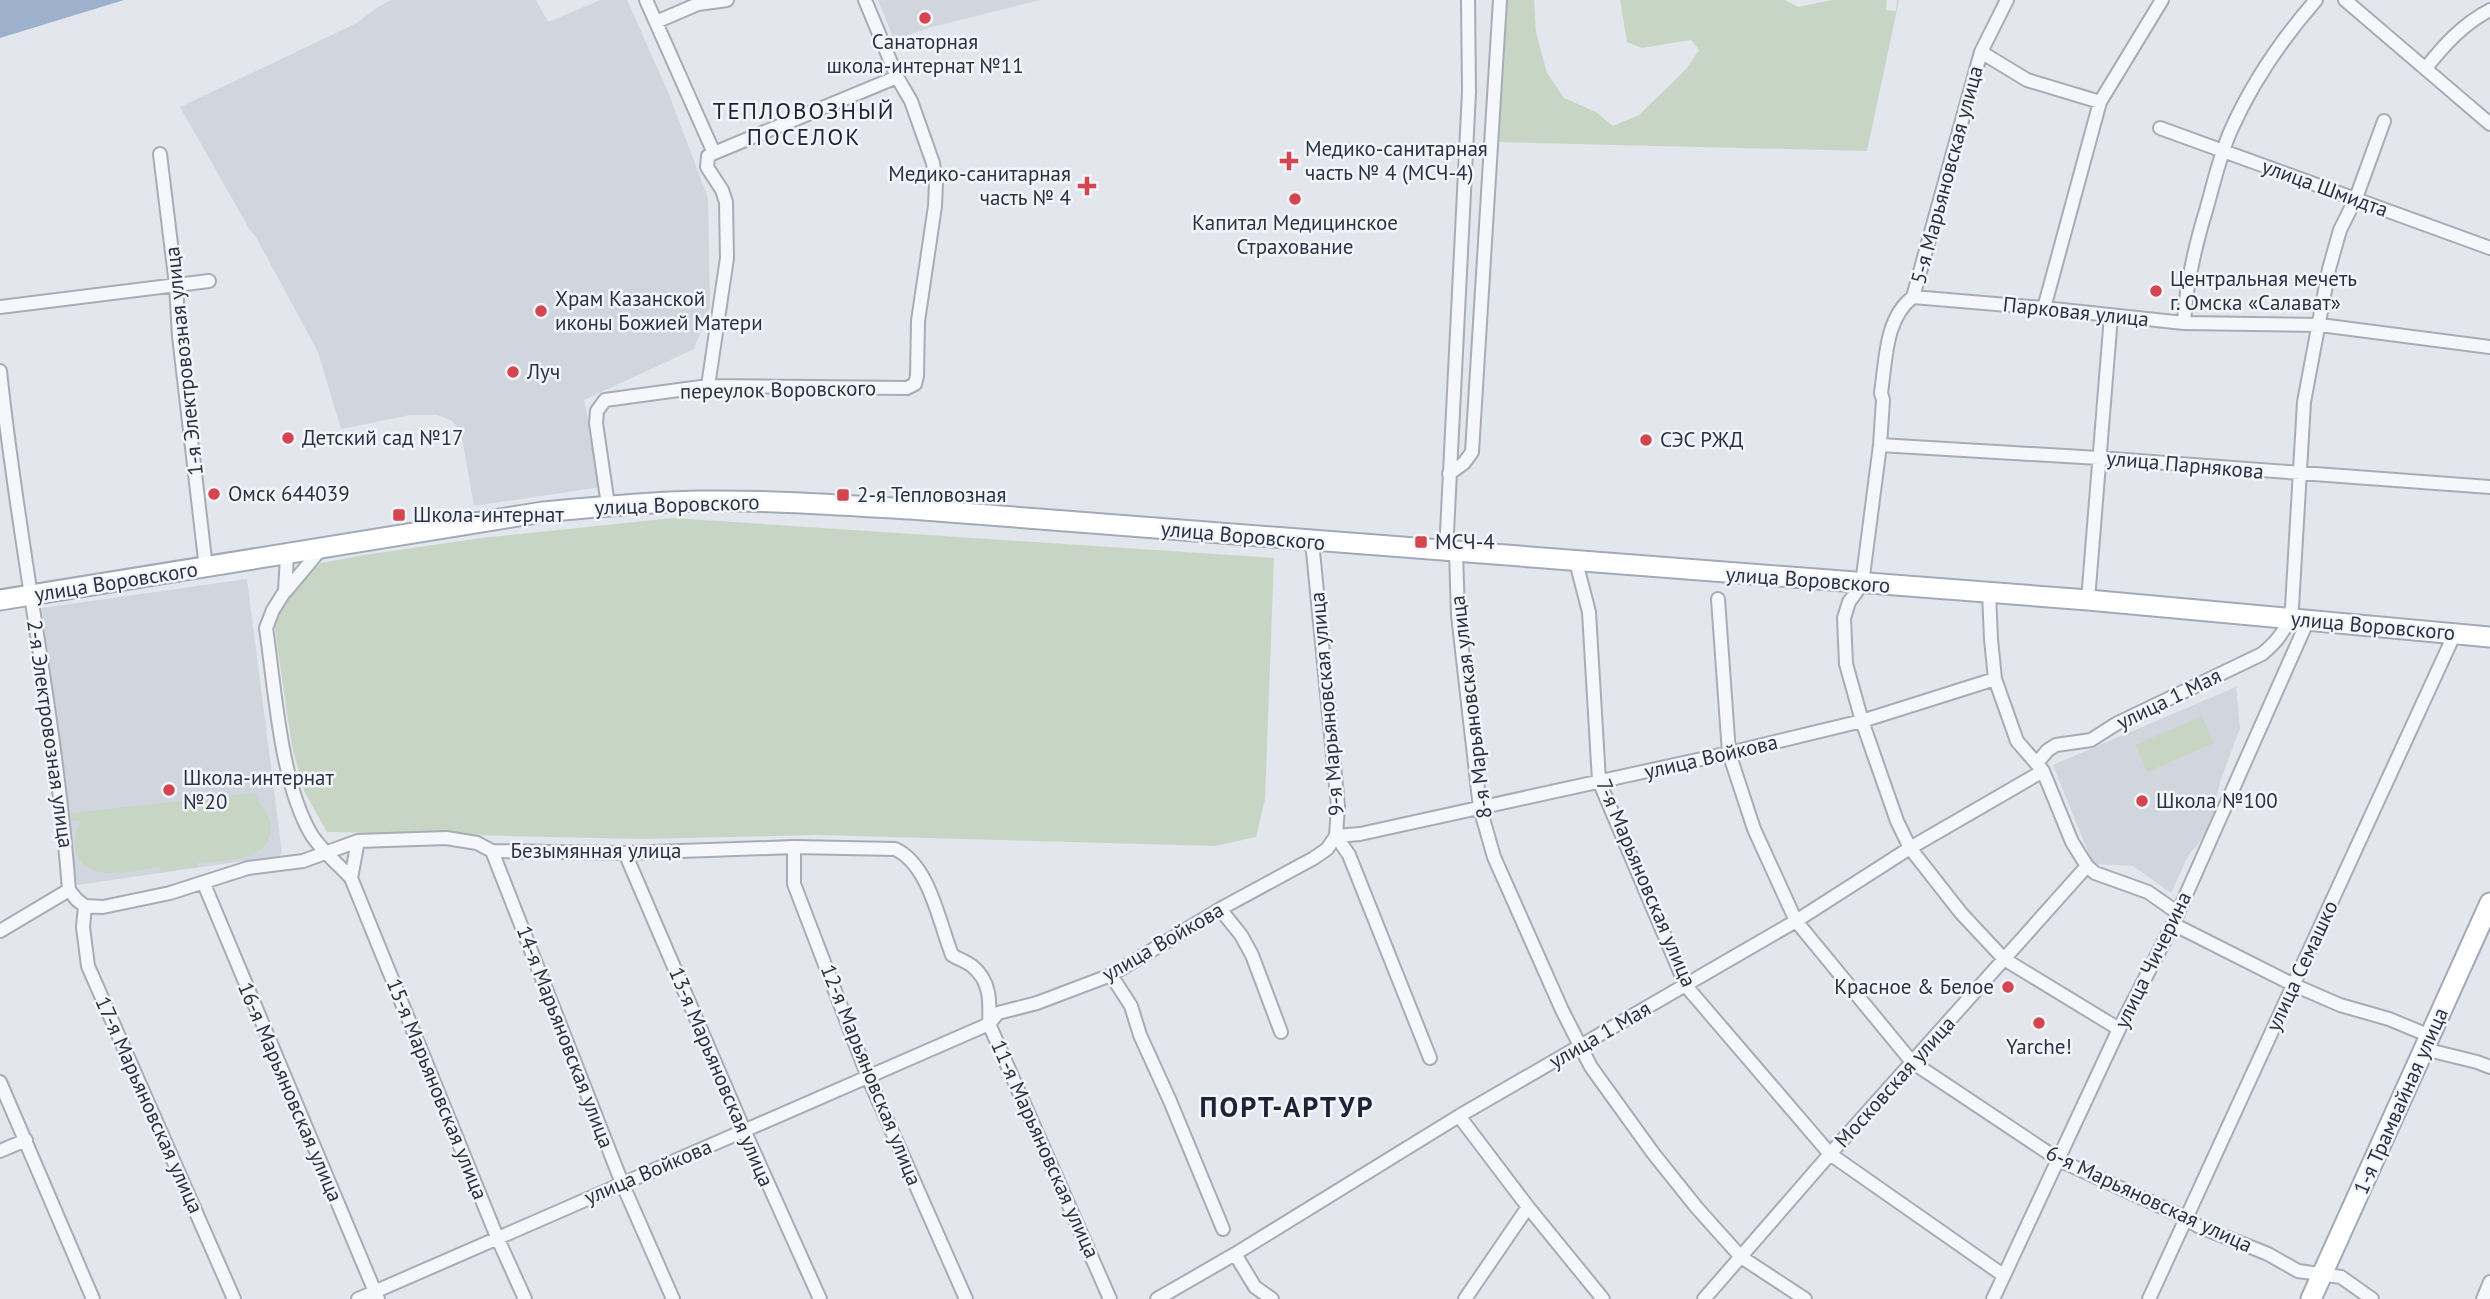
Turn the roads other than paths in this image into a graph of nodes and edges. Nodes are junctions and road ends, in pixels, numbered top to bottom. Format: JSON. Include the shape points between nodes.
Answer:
{"nodes":[{"id":1,"x":646,"y":0,"type":"edge"},
{"id":2,"x":727,"y":0,"type":"edge"},
{"id":3,"x":866,"y":0,"type":"edge"},
{"id":4,"x":1468,"y":0,"type":"edge"},
{"id":5,"x":1500,"y":0,"type":"edge"},
{"id":6,"x":2007,"y":0,"type":"edge"},
{"id":7,"x":2162,"y":0,"type":"edge"},
{"id":8,"x":2316,"y":0,"type":"edge"},
{"id":9,"x":2345,"y":0,"type":"edge"},
{"id":10,"x":2490,"y":10,"type":"edge"},
{"id":11,"x":656,"y":22,"type":"junction"},
{"id":12,"x":1981,"y":52,"type":"junction"},
{"id":13,"x":2426,"y":68,"type":"junction"},
{"id":14,"x":897,"y":77,"type":"junction"},
{"id":15,"x":2100,"y":102,"type":"junction"},
{"id":16,"x":2384,"y":121,"type":"dead end"},
{"id":17,"x":2490,"y":124,"type":"edge"},
{"id":18,"x":2160,"y":128,"type":"dead end"},
{"id":19,"x":2223,"y":151,"type":"junction"},
{"id":20,"x":714,"y":153,"type":"junction"},
{"id":21,"x":160,"y":154,"type":"dead end"},
{"id":22,"x":2356,"y":198,"type":"junction"},
{"id":23,"x":2490,"y":248,"type":"edge"},
{"id":24,"x":209,"y":281,"type":"dead end"},
{"id":25,"x":176,"y":285,"type":"junction"},
{"id":26,"x":1913,"y":297,"type":"junction"},
{"id":27,"x":0,"y":306,"type":"edge"},
{"id":28,"x":2044,"y":308,"type":"junction"},
{"id":29,"x":2111,"y":316,"type":"junction"},
{"id":30,"x":2184,"y":323,"type":"junction"},
{"id":31,"x":2320,"y":325,"type":"junction"},
{"id":32,"x":2490,"y":347,"type":"edge"},
{"id":33,"x":0,"y":371,"type":"edge"},
{"id":34,"x":708,"y":386,"type":"junction"},
{"id":35,"x":1880,"y":445,"type":"junction"},
{"id":36,"x":2099,"y":458,"type":"junction"},
{"id":37,"x":1449,"y":474,"type":"junction"},
{"id":38,"x":2300,"y":474,"type":"junction"},
{"id":39,"x":2490,"y":487,"type":"edge"},
{"id":40,"x":608,"y":505,"type":"junction"},
{"id":41,"x":1312,"y":541,"type":"junction"},
{"id":42,"x":321,"y":549,"type":"junction"},
{"id":43,"x":1451,"y":552,"type":"junction"},
{"id":44,"x":287,"y":555,"type":"junction"},
{"id":45,"x":1576,"y":562,"type":"junction"},
{"id":46,"x":206,"y":568,"type":"junction"},
{"id":47,"x":1862,"y":584,"type":"junction"},
{"id":48,"x":285,"y":591,"type":"junction"},
{"id":49,"x":1989,"y":593,"type":"junction"},
{"id":50,"x":31,"y":595,"type":"junction"},
{"id":51,"x":1718,"y":599,"type":"dead end"},
{"id":52,"x":0,"y":600,"type":"edge"},
{"id":53,"x":2088,"y":600,"type":"junction"},
{"id":54,"x":2299,"y":619,"type":"junction"},
{"id":55,"x":2455,"y":633,"type":"junction"},
{"id":56,"x":2490,"y":637,"type":"edge"},
{"id":57,"x":1995,"y":679,"type":"junction"},
{"id":58,"x":1862,"y":721,"type":"junction"},
{"id":59,"x":1729,"y":753,"type":"junction"},
{"id":60,"x":2040,"y":767,"type":"junction"},
{"id":61,"x":1600,"y":781,"type":"junction"},
{"id":62,"x":1480,"y":808,"type":"junction"},
{"id":63,"x":1336,"y":836,"type":"junction"},
{"id":64,"x":358,"y":841,"type":"junction"},
{"id":65,"x":794,"y":846,"type":"junction"},
{"id":66,"x":1910,"y":848,"type":"junction"},
{"id":67,"x":492,"y":851,"type":"junction"},
{"id":68,"x":327,"y":853,"type":"junction"},
{"id":69,"x":625,"y":853,"type":"junction"},
{"id":70,"x":2087,"y":866,"type":"junction"},
{"id":71,"x":920,"y":870,"type":"joint"},
{"id":72,"x":351,"y":878,"type":"junction"},
{"id":73,"x":204,"y":884,"type":"junction"},
{"id":74,"x":69,"y":890,"type":"junction"},
{"id":75,"x":2490,"y":903,"type":"edge"},
{"id":76,"x":85,"y":906,"type":"junction"},
{"id":77,"x":1220,"y":909,"type":"junction"},
{"id":78,"x":2176,"y":918,"type":"junction"},
{"id":79,"x":1796,"y":921,"type":"junction"},
{"id":80,"x":0,"y":931,"type":"edge"},
{"id":81,"x":2004,"y":959,"type":"junction"},
{"id":82,"x":1111,"y":975,"type":"junction"},
{"id":83,"x":2294,"y":985,"type":"junction"},
{"id":84,"x":1686,"y":986,"type":"junction"},
{"id":85,"x":990,"y":997,"type":"junction"},
{"id":86,"x":1008,"y":1010,"type":"junction"},
{"id":87,"x":989,"y":1024,"type":"junction"},
{"id":88,"x":2119,"y":1029,"type":"junction"},
{"id":89,"x":1281,"y":1032,"type":"dead end"},
{"id":90,"x":2427,"y":1043,"type":"junction"},
{"id":91,"x":1580,"y":1047,"type":"junction"},
{"id":92,"x":1430,"y":1058,"type":"dead end"},
{"id":93,"x":1912,"y":1062,"type":"junction"},
{"id":94,"x":2490,"y":1068,"type":"edge"},
{"id":95,"x":868,"y":1077,"type":"junction"},
{"id":96,"x":0,"y":1082,"type":"edge"},
{"id":97,"x":1459,"y":1116,"type":"junction"},
{"id":98,"x":744,"y":1130,"type":"junction"},
{"id":99,"x":26,"y":1140,"type":"junction"},
{"id":100,"x":0,"y":1151,"type":"edge"},
{"id":101,"x":1830,"y":1154,"type":"junction"},
{"id":102,"x":2059,"y":1160,"type":"junction"},
{"id":103,"x":622,"y":1183,"type":"junction"},
{"id":104,"x":1528,"y":1207,"type":"junction"},
{"id":105,"x":2186,"y":1218,"type":"junction"},
{"id":106,"x":1223,"y":1229,"type":"dead end"},
{"id":107,"x":497,"y":1237,"type":"junction"},
{"id":108,"x":1235,"y":1254,"type":"junction"},
{"id":109,"x":1741,"y":1257,"type":"junction"},
{"id":110,"x":2003,"y":1275,"type":"junction"},
{"id":111,"x":2322,"y":1276,"type":"junction"},
{"id":112,"x":2490,"y":1282,"type":"edge"},
{"id":113,"x":376,"y":1295,"type":"edge"},
{"id":114,"x":93,"y":1299,"type":"edge"},
{"id":115,"x":234,"y":1299,"type":"edge"},
{"id":116,"x":358,"y":1299,"type":"edge"},
{"id":117,"x":525,"y":1299,"type":"edge"},
{"id":118,"x":673,"y":1299,"type":"edge"},
{"id":119,"x":820,"y":1299,"type":"edge"},
{"id":120,"x":966,"y":1299,"type":"edge"},
{"id":121,"x":1111,"y":1299,"type":"edge"},
{"id":122,"x":1157,"y":1299,"type":"edge"},
{"id":123,"x":1272,"y":1299,"type":"edge"},
{"id":124,"x":1465,"y":1299,"type":"edge"},
{"id":125,"x":1603,"y":1299,"type":"edge"},
{"id":126,"x":1704,"y":1299,"type":"edge"},
{"id":127,"x":1805,"y":1299,"type":"edge"},
{"id":128,"x":1993,"y":1299,"type":"edge"},
{"id":129,"x":2149,"y":1299,"type":"edge"},
{"id":130,"x":2311,"y":1299,"type":"edge"},
{"id":131,"x":2372,"y":1299,"type":"edge"},
{"id":132,"x":2483,"y":1299,"type":"edge"}],
"edges":[{"from":1,"to":11,"type":"street"},
{"from":2,"to":11,"type":"street","via":[[698,4]]},
{"from":3,"to":14,"type":"street"},
{"from":4,"to":37,"type":"street","name":"8-я Марьяновская улица","via":[[1469,92]]},
{"from":5,"to":37,"type":"street","via":[[1472,452]]},
{"from":6,"to":12,"type":"street","name":"5-я Марьяновская улица"},
{"from":7,"to":15,"type":"street"},
{"from":8,"to":19,"type":"street","via":[[2290,29],[2255,83]]},
{"from":9,"to":13,"type":"street"},
{"from":10,"to":13,"type":"street","via":[[2446,43]]},
{"from":11,"to":20,"type":"street"},
{"from":12,"to":15,"type":"street","via":[[2027,80]]},
{"from":12,"to":26,"type":"street","name":"5-я Марьяновская улица"},
{"from":13,"to":17,"type":"street"},
{"from":14,"to":20,"type":"street"},
{"from":14,"to":34,"type":"street","name":"переулок Воровского","via":[[921,127],[936,183],[918,321],[915,384],[907,388]]},
{"from":15,"to":28,"type":"street"},
{"from":16,"to":22,"type":"street"},
{"from":18,"to":19,"type":"street","name":"улица Шмидта"},
{"from":19,"to":22,"type":"street","name":"улица Шмидта"},
{"from":19,"to":30,"type":"street","via":[[2196,242]]},
{"from":20,"to":34,"type":"street","via":[[706,161],[726,202],[727,258]]},
{"from":21,"to":25,"type":"street","name":"1-я Электровозная улица"},
{"from":22,"to":23,"type":"street","name":"улица Шмидта"},
{"from":22,"to":31,"type":"street","via":[[2340,230]]},
{"from":24,"to":25,"type":"street"},
{"from":25,"to":27,"type":"street"},
{"from":25,"to":46,"type":"street","name":"1-я Электровозная улица"},
{"from":26,"to":28,"type":"street","name":"Парковая улица"},
{"from":26,"to":35,"type":"street","name":"5-я Марьяновская улица","via":[[1902,305],[1892,323],[1881,393]]},
{"from":28,"to":29,"type":"street","name":"Парковая улица"},
{"from":29,"to":30,"type":"street","name":"Парковая улица"},
{"from":29,"to":36,"type":"street"},
{"from":30,"to":31,"type":"street","name":"Парковая улица"},
{"from":31,"to":32,"type":"street","name":"Парковая улица"},
{"from":31,"to":38,"type":"street","via":[[2304,402]]},
{"from":33,"to":50,"type":"street","name":"2-я Электровозная улица"},
{"from":34,"to":40,"type":"street","name":"переулок Воровского","via":[[614,398],[600,404],[596,423]]},
{"from":35,"to":36,"type":"street","name":"улица Парнякова"},
{"from":35,"to":47,"type":"street","name":"5-я Марьяновская улица"},
{"from":36,"to":38,"type":"street","name":"улица Парнякова"},
{"from":36,"to":53,"type":"street"},
{"from":37,"to":43,"type":"street","name":"8-я Марьяновская улица"},
{"from":38,"to":39,"type":"street","name":"улица Парнякова"},
{"from":38,"to":54,"type":"street"},
{"from":40,"to":41,"type":"main road","name":"улица Воровского","via":[[781,502]]},
{"from":40,"to":42,"type":"main road","name":"улица Воровского","via":[[506,517]]},
{"from":41,"to":43,"type":"main road","name":"улица Воровского"},
{"from":41,"to":63,"type":"street","name":"9-я Марьяновская улица","via":[[1338,806]]},
{"from":42,"to":44,"type":"main road","name":"улица Воровского"},
{"from":42,"to":48,"type":"street"},
{"from":43,"to":45,"type":"main road","name":"улица Воровского"},
{"from":43,"to":62,"type":"street","name":"8-я Марьяновская улица"},
{"from":44,"to":46,"type":"main road","name":"улица Воровского"},
{"from":44,"to":48,"type":"street"},
{"from":45,"to":47,"type":"main road","name":"улица Воровского"},
{"from":45,"to":61,"type":"street","name":"7-я Марьяновская улица","via":[[1589,612]]},
{"from":46,"to":50,"type":"main road","name":"улица Воровского"},
{"from":47,"to":49,"type":"main road","name":"улица Воровского"},
{"from":47,"to":58,"type":"street","name":"5-я Марьяновская улица","via":[[1844,618],[1846,664]]},
{"from":48,"to":68,"type":"street","name":"15-я Марьяновская улица","via":[[265,628],[287,768],[299,809]]},
{"from":49,"to":53,"type":"main road","name":"улица Воровского"},
{"from":49,"to":57,"type":"street"},
{"from":50,"to":52,"type":"main road","name":"улица Воровского"},
{"from":50,"to":74,"type":"street","name":"2-я Электровозная улица"},
{"from":51,"to":59,"type":"street","name":"6-я Марьяновская улица"},
{"from":53,"to":54,"type":"main road","name":"улица Воровского"},
{"from":54,"to":55,"type":"main road","name":"улица Воровского"},
{"from":54,"to":60,"type":"street","name":"улица 1 Мая","via":[[2262,654],[2091,740],[2048,750]]},
{"from":54,"to":78,"type":"street","name":"улица Чичерина"},
{"from":55,"to":56,"type":"main road","name":"улица Воровского"},
{"from":55,"to":83,"type":"street","name":"улица Семашко"},
{"from":57,"to":58,"type":"street","name":"улица Войкова"},
{"from":57,"to":60,"type":"street","via":[[2017,741]]},
{"from":58,"to":59,"type":"street","name":"улица Войкова"},
{"from":58,"to":66,"type":"street","name":"5-я Марьяновская улица"},
{"from":59,"to":61,"type":"street","name":"улица Войкова"},
{"from":59,"to":79,"type":"street","name":"6-я Марьяновская улица","via":[[1754,829]]},
{"from":60,"to":66,"type":"street","name":"улица 1 Мая"},
{"from":60,"to":70,"type":"street"},
{"from":61,"to":62,"type":"street","name":"улица Войкова"},
{"from":61,"to":84,"type":"street","name":"7-я Марьяновская улица"},
{"from":62,"to":63,"type":"street","name":"улица Войкова"},
{"from":62,"to":91,"type":"street","name":"8-я Марьяновская улица","via":[[1494,857]]},
{"from":63,"to":77,"type":"street","name":"улица Войкова","via":[[1314,858]]},
{"from":63,"to":92,"type":"street","name":"9-я Марьяновская улица","via":[[1349,855]]},
{"from":64,"to":67,"type":"street","name":"Безымянная улица","via":[[446,838],[477,843]]},
{"from":64,"to":68,"type":"street","name":"Безымянная улица"},
{"from":64,"to":72,"type":"street"},
{"from":65,"to":69,"type":"street","name":"Безымянная улица"},
{"from":65,"to":71,"type":"street","name":"Безымянная улица","via":[[895,849]]},
{"from":65,"to":95,"type":"street","name":"12-я Марьяновская улица","via":[[794,884]]},
{"from":66,"to":79,"type":"street","name":"улица 1 Мая"},
{"from":66,"to":81,"type":"street","name":"5-я Марьяновская улица"},
{"from":67,"to":69,"type":"street","name":"Безымянная улица"},
{"from":67,"to":103,"type":"street","name":"14-я Марьяновская улица"},
{"from":68,"to":72,"type":"street","name":"15-я Марьяновская улица"},
{"from":68,"to":73,"type":"street","name":"Безымянная улица","via":[[248,868]]},
{"from":69,"to":98,"type":"street","name":"13-я Марьяновская улица"},
{"from":70,"to":78,"type":"street","via":[[2148,892]]},
{"from":70,"to":81,"type":"street","name":"Московская улица"},
{"from":71,"to":85,"type":"street","name":"11-я Марьяновская улица","via":[[952,955],[981,974]]},
{"from":72,"to":107,"type":"street","name":"15-я Марьяновская улица"},
{"from":73,"to":76,"type":"street","name":"Безымянная улица","via":[[103,907]]},
{"from":73,"to":113,"type":"street","name":"16-я Марьяновская улица"},
{"from":74,"to":76,"type":"street"},
{"from":74,"to":80,"type":"street"},
{"from":75,"to":90,"type":"main road","name":"1-я Трамвайная улица"},
{"from":76,"to":115,"type":"street","name":"17-я Марьяновская улица","via":[[89,966]]},
{"from":77,"to":82,"type":"street","name":"улица Войкова"},
{"from":77,"to":89,"type":"street","via":[[1252,955]]},
{"from":78,"to":83,"type":"street"},
{"from":78,"to":88,"type":"street","name":"улица Чичерина"},
{"from":79,"to":84,"type":"street","name":"улица 1 Мая"},
{"from":79,"to":93,"type":"street","name":"6-я Марьяновская улица"},
{"from":81,"to":88,"type":"street","name":"5-я Марьяновская улица"},
{"from":81,"to":93,"type":"street","name":"Московская улица"},
{"from":82,"to":86,"type":"street","name":"улица Войкова"},
{"from":82,"to":106,"type":"street","via":[[1130,1006]]},
{"from":83,"to":90,"type":"street","via":[[2389,1019]]},
{"from":83,"to":105,"type":"street","name":"улица Семашко"},
{"from":84,"to":91,"type":"street","name":"улица 1 Мая"},
{"from":84,"to":101,"type":"street","name":"7-я Марьяновская улица"},
{"from":85,"to":86,"type":"street","name":"11-я Марьяновская улица"},
{"from":85,"to":87,"type":"street","name":"11-я Марьяновская улица"},
{"from":86,"to":87,"type":"street","name":"улица Войкова"},
{"from":87,"to":95,"type":"street","name":"улица Войкова"},
{"from":87,"to":121,"type":"street","name":"11-я Марьяновская улица"},
{"from":88,"to":102,"type":"street","name":"улица Чичерина"},
{"from":90,"to":94,"type":"street"},
{"from":90,"to":111,"type":"main road","name":"1-я Трамвайная улица"},
{"from":91,"to":97,"type":"street","name":"улица 1 Мая"},
{"from":91,"to":109,"type":"street","name":"8-я Марьяновская улица","via":[[1653,1153]]},
{"from":93,"to":101,"type":"street","name":"Московская улица"},
{"from":93,"to":102,"type":"street","name":"6-я Марьяновская улица"},
{"from":95,"to":98,"type":"street","name":"улица Войкова"},
{"from":95,"to":120,"type":"street","name":"12-я Марьяновская улица"},
{"from":96,"to":99,"type":"street"},
{"from":97,"to":104,"type":"street"},
{"from":97,"to":108,"type":"street","name":"улица 1 Мая"},
{"from":98,"to":103,"type":"street","name":"улица Войкова"},
{"from":98,"to":119,"type":"street","name":"13-я Марьяновская улица"},
{"from":99,"to":100,"type":"street"},
{"from":99,"to":114,"type":"street"},
{"from":101,"to":109,"type":"street","name":"Московская улица"},
{"from":101,"to":110,"type":"street","name":"7-я Марьяновская улица"},
{"from":102,"to":105,"type":"street","name":"6-я Марьяновская улица"},
{"from":102,"to":110,"type":"street","name":"улица Чичерина"},
{"from":103,"to":107,"type":"street","name":"улица Войкова"},
{"from":103,"to":118,"type":"street","name":"14-я Марьяновская улица"},
{"from":104,"to":124,"type":"street"},
{"from":104,"to":125,"type":"street"},
{"from":105,"to":111,"type":"street","name":"6-я Марьяновская улица","via":[[2298,1271]]},
{"from":105,"to":129,"type":"street","name":"улица Семашко"},
{"from":107,"to":113,"type":"street","name":"улица Войкова"},
{"from":107,"to":117,"type":"street","name":"15-я Марьяновская улица"},
{"from":108,"to":122,"type":"street","name":"улица 1 Мая"},
{"from":108,"to":123,"type":"street","via":[[1255,1287]]},
{"from":109,"to":126,"type":"street","name":"Московская улица"},
{"from":109,"to":127,"type":"street","name":"8-я Марьяновская улица"},
{"from":110,"to":128,"type":"street","name":"улица Чичерина"},
{"from":111,"to":130,"type":"main road","name":"1-я Трамвайная улица"},
{"from":111,"to":131,"type":"street","name":"6-я Марьяновская улица","via":[[2347,1280]]},
{"from":112,"to":132,"type":"street"},
{"from":113,"to":116,"type":"street","name":"улица Войкова"}]}
